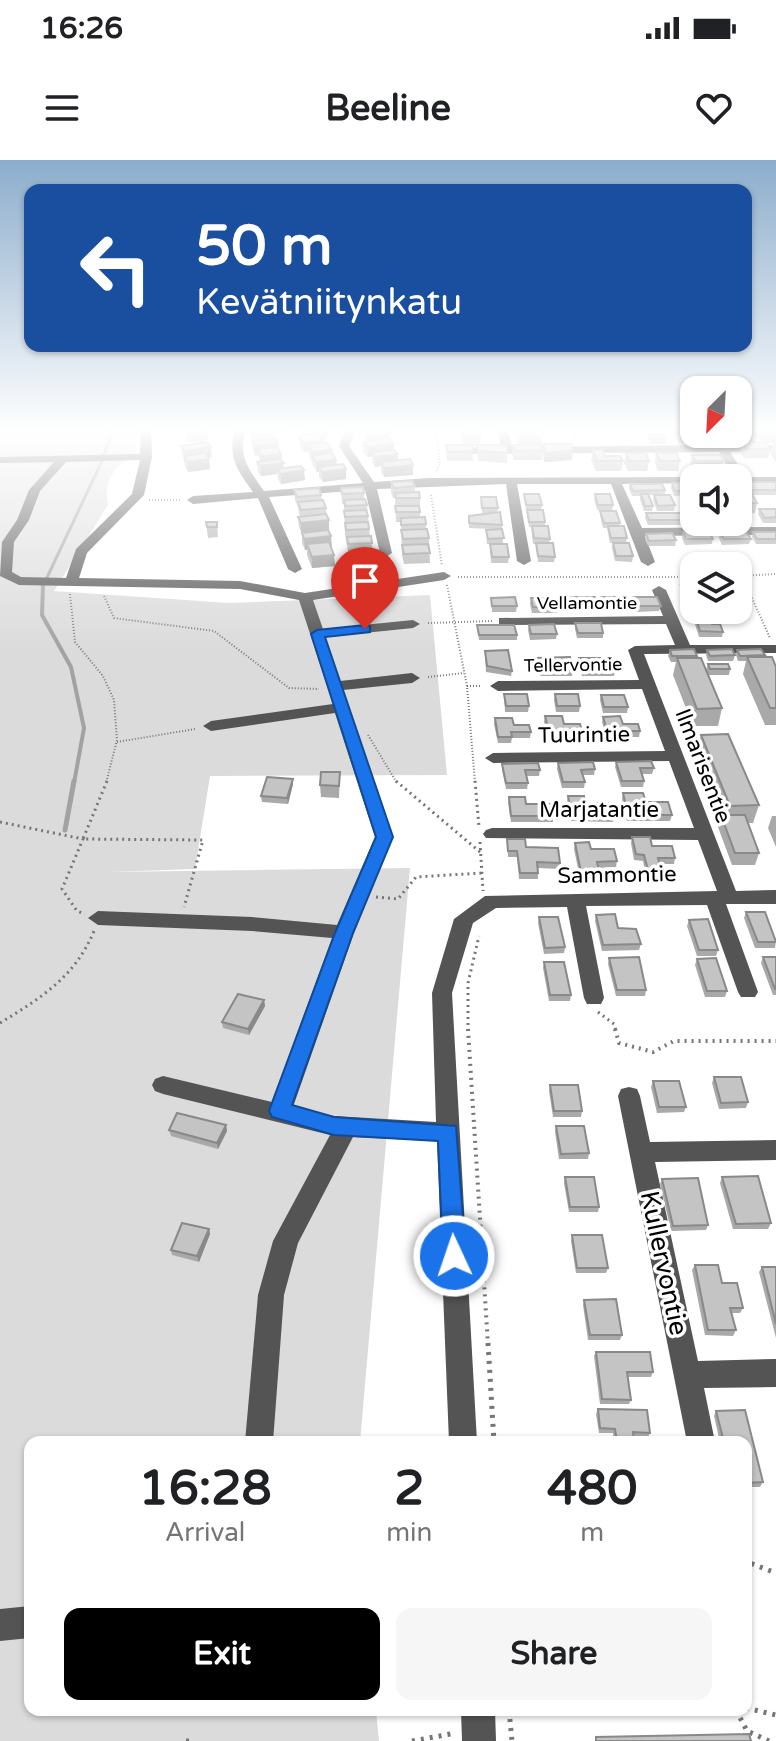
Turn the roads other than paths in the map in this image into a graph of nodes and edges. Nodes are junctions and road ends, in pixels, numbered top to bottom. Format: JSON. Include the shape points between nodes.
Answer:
{"nodes":[{"id":1,"x":30,"y":503,"type":"edge"},
{"id":2,"x":129,"y":503,"type":"edge"},
{"id":3,"x":267,"y":503,"type":"edge"},
{"id":4,"x":374,"y":503,"type":"edge"},
{"id":5,"x":514,"y":503,"type":"edge"},
{"id":6,"x":625,"y":503,"type":"edge"},
{"id":7,"x":776,"y":531,"type":"edge"},
{"id":8,"x":637,"y":532,"type":"junction"},
{"id":9,"x":386,"y":553,"type":"dead end"},
{"id":10,"x":524,"y":561,"type":"dead end"},
{"id":11,"x":648,"y":562,"type":"dead end"},
{"id":12,"x":295,"y":569,"type":"dead end"},
{"id":13,"x":444,"y":576,"type":"road end"},
{"id":14,"x":71,"y":582,"type":"junction"},
{"id":15,"x":659,"y":590,"type":"dead end"},
{"id":16,"x":305,"y":597,"type":"junction"},
{"id":17,"x":625,"y":620,"type":"junction"},
{"id":18,"x":671,"y":620,"type":"junction"},
{"id":19,"x":504,"y":621,"type":"edge"},
{"id":20,"x":413,"y":624,"type":"road end"},
{"id":21,"x":317,"y":634,"type":"junction"},
{"id":22,"x":684,"y":649,"type":"junction"},
{"id":23,"x":776,"y":649,"type":"edge"},
{"id":24,"x":635,"y":650,"type":"junction"},
{"id":25,"x":412,"y":678,"type":"road end"},
{"id":26,"x":649,"y":684,"type":"junction"},
{"id":27,"x":498,"y":686,"type":"dead end"},
{"id":28,"x":336,"y":695,"type":"junction"},
{"id":29,"x":211,"y":726,"type":"road end"},
{"id":30,"x":676,"y":756,"type":"junction"},
{"id":31,"x":493,"y":758,"type":"dead end"},
{"id":32,"x":492,"y":834,"type":"dead end"},
{"id":33,"x":706,"y":834,"type":"junction"},
{"id":34,"x":721,"y":897,"type":"junction"},
{"id":35,"x":776,"y":897,"type":"edge"},
{"id":36,"x":575,"y":900,"type":"junction"},
{"id":37,"x":98,"y":918,"type":"road end"},
{"id":38,"x":344,"y":933,"type":"junction"},
{"id":39,"x":748,"y":992,"type":"dead end"},
{"id":40,"x":594,"y":998,"type":"road end"},
{"id":41,"x":163,"y":1085,"type":"dead end"},
{"id":42,"x":629,"y":1096,"type":"dead end"},
{"id":43,"x":280,"y":1111,"type":"junction"},
{"id":44,"x":346,"y":1127,"type":"junction"},
{"id":45,"x":448,"y":1132,"type":"junction"},
{"id":46,"x":776,"y":1150,"type":"edge"},
{"id":47,"x":641,"y":1152,"type":"junction"},
{"id":48,"x":776,"y":1373,"type":"edge"},
{"id":49,"x":687,"y":1375,"type":"junction"},
{"id":50,"x":259,"y":1436,"type":"edge"},
{"id":51,"x":463,"y":1436,"type":"edge"},
{"id":52,"x":700,"y":1436,"type":"edge"},
{"id":53,"x":24,"y":1623,"type":"edge"},
{"id":54,"x":0,"y":1625,"type":"edge"}],
"edges":[{"from":1,"to":14,"type":"street","via":[[8,542],[5,574],[19,581]]},
{"from":2,"to":14,"type":"street","via":[[81,552]]},
{"from":3,"to":12,"type":"street"},
{"from":4,"to":9,"type":"street"},
{"from":5,"to":10,"type":"street"},
{"from":6,"to":8,"type":"street"},
{"from":7,"to":8,"type":"street"},
{"from":8,"to":11,"type":"street"},
{"from":13,"to":16,"type":"street"},
{"from":14,"to":16,"type":"street","via":[[240,585]]},
{"from":15,"to":18,"type":"street"},
{"from":16,"to":21,"type":"street"},
{"from":17,"to":18,"type":"street","name":"Vellamontie"},
{"from":17,"to":19,"type":"street","name":"Vellamontie"},
{"from":17,"to":24,"type":"street","name":"Ilmarisentie"},
{"from":18,"to":22,"type":"street"},
{"from":20,"to":21,"type":"street"},
{"from":21,"to":28,"type":"street"},
{"from":22,"to":23,"type":"street"},
{"from":22,"to":24,"type":"street"},
{"from":24,"to":26,"type":"street","name":"Ilmarisentie"},
{"from":25,"to":28,"type":"street"},
{"from":26,"to":27,"type":"street","name":"Tellervontie"},
{"from":26,"to":30,"type":"street","name":"Ilmarisentie"},
{"from":28,"to":29,"type":"street"},
{"from":28,"to":38,"type":"street","via":[[384,837]]},
{"from":30,"to":31,"type":"street","name":"Tuurintie"},
{"from":30,"to":33,"type":"street","name":"Ilmarisentie"},
{"from":32,"to":33,"type":"street","name":"Marjatantie"},
{"from":33,"to":34,"type":"street","name":"Ilmarisentie"},
{"from":34,"to":35,"type":"street","name":"Sammontie"},
{"from":34,"to":36,"type":"street","name":"Sammontie"},
{"from":34,"to":39,"type":"street","name":"Ilmarisentie"},
{"from":36,"to":40,"type":"street"},
{"from":36,"to":45,"type":"street","name":"Sammontie","via":[[484,904],[464,919],[442,993]]},
{"from":37,"to":38,"type":"street","via":[[280,923]]},
{"from":38,"to":43,"type":"street"},
{"from":41,"to":43,"type":"street"},
{"from":42,"to":47,"type":"street","name":"Kullervontie"},
{"from":43,"to":44,"type":"street"},
{"from":44,"to":45,"type":"street"},
{"from":44,"to":50,"type":"street","via":[[286,1241],[271,1295]]},
{"from":45,"to":51,"type":"street"},
{"from":46,"to":47,"type":"street"},
{"from":47,"to":49,"type":"street","name":"Kullervontie"},
{"from":48,"to":49,"type":"street"},
{"from":49,"to":52,"type":"street","name":"Kullervontie"},
{"from":53,"to":54,"type":"street"}]}
